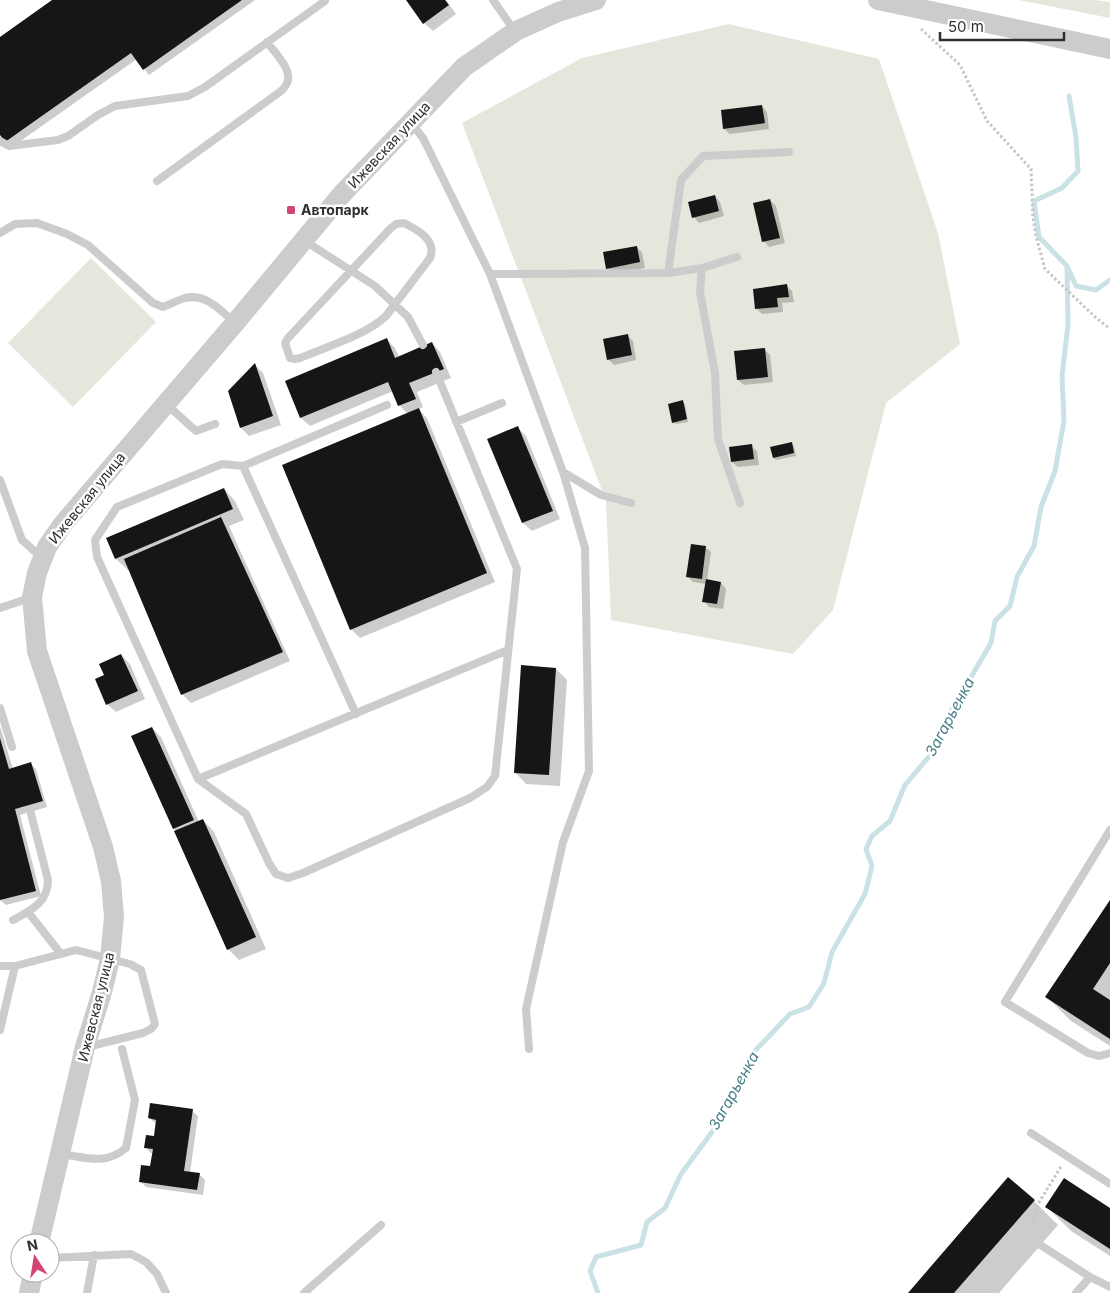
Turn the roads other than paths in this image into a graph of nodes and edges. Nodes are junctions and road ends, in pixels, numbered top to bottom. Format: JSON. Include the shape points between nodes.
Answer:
{"nodes":[{"id":1,"x":325,"y":0,"type":"edge"},
{"id":2,"x":493,"y":0,"type":"edge"},
{"id":3,"x":596,"y":0,"type":"edge"},
{"id":4,"x":878,"y":0,"type":"edge"},
{"id":5,"x":516,"y":31,"type":"junction"},
{"id":6,"x":267,"y":42,"type":"junction"},
{"id":7,"x":1110,"y":49,"type":"edge"},
{"id":8,"x":410,"y":122,"type":"junction"},
{"id":9,"x":0,"y":141,"type":"edge"},
{"id":10,"x":789,"y":152,"type":"dead end"},
{"id":11,"x":157,"y":181,"type":"dead end"},
{"id":12,"x":0,"y":233,"type":"edge"},
{"id":13,"x":303,"y":240,"type":"junction"},
{"id":14,"x":737,"y":257,"type":"dead end"},
{"id":15,"x":702,"y":268,"type":"junction"},
{"id":16,"x":351,"y":270,"type":"junction"},
{"id":17,"x":668,"y":273,"type":"junction"},
{"id":18,"x":490,"y":274,"type":"junction"},
{"id":19,"x":395,"y":304,"type":"junction"},
{"id":20,"x":235,"y":323,"type":"junction"},
{"id":21,"x":424,"y":345,"type":"dead end"},
{"id":22,"x":436,"y":372,"type":"dead end"},
{"id":23,"x":502,"y":403,"type":"dead end"},
{"id":24,"x":166,"y":404,"type":"junction"},
{"id":25,"x":387,"y":405,"type":"dead end"},
{"id":26,"x":456,"y":422,"type":"junction"},
{"id":27,"x":215,"y":424,"type":"dead end"},
{"id":28,"x":243,"y":466,"type":"junction"},
{"id":29,"x":563,"y":472,"type":"junction"},
{"id":30,"x":0,"y":480,"type":"edge"},
{"id":31,"x":631,"y":504,"type":"dead end"},
{"id":32,"x":740,"y":504,"type":"dead end"},
{"id":33,"x":42,"y":558,"type":"junction"},
{"id":34,"x":32,"y":597,"type":"junction"},
{"id":35,"x":0,"y":608,"type":"edge"},
{"id":36,"x":508,"y":650,"type":"junction"},
{"id":37,"x":0,"y":708,"type":"edge"},
{"id":38,"x":356,"y":714,"type":"junction"},
{"id":39,"x":12,"y":748,"type":"dead end"},
{"id":40,"x":198,"y":779,"type":"junction"},
{"id":41,"x":30,"y":810,"type":"dead end"},
{"id":42,"x":1110,"y":830,"type":"edge"},
{"id":43,"x":28,"y":912,"type":"junction"},
{"id":44,"x":13,"y":920,"type":"dead end"},
{"id":45,"x":61,"y":954,"type":"junction"},
{"id":46,"x":110,"y":958,"type":"junction"},
{"id":47,"x":0,"y":966,"type":"edge"},
{"id":48,"x":15,"y":966,"type":"junction"},
{"id":49,"x":0,"y":1030,"type":"edge"},
{"id":50,"x":86,"y":1047,"type":"junction"},
{"id":51,"x":122,"y":1049,"type":"dead end"},
{"id":52,"x":529,"y":1049,"type":"dead end"},
{"id":53,"x":1110,"y":1053,"type":"edge"},
{"id":54,"x":1031,"y":1133,"type":"dead end"},
{"id":55,"x":60,"y":1154,"type":"junction"},
{"id":56,"x":1110,"y":1184,"type":"edge"},
{"id":57,"x":382,"y":1225,"type":"dead end"},
{"id":58,"x":41,"y":1233,"type":"edge"},
{"id":59,"x":94,"y":1255,"type":"junction"},
{"id":60,"x":60,"y":1257,"type":"edge"},
{"id":61,"x":1090,"y":1276,"type":"junction"},
{"id":62,"x":1110,"y":1287,"type":"edge"},
{"id":63,"x":87,"y":1293,"type":"edge"},
{"id":64,"x":166,"y":1293,"type":"edge"},
{"id":65,"x":304,"y":1293,"type":"edge"},
{"id":66,"x":978,"y":1293,"type":"edge"},
{"id":67,"x":1076,"y":1293,"type":"edge"}],
"edges":[{"from":1,"to":6,"type":"lane"},
{"from":2,"to":5,"type":"lane"},
{"from":3,"to":5,"type":"street","name":"Ижевская улица","via":[[557,9]]},
{"from":4,"to":7,"type":"street"},
{"from":5,"to":8,"type":"street","name":"Ижевская улица","via":[[464,67]]},
{"from":6,"to":9,"type":"lane","via":[[188,96],[115,106],[58,140],[9,146]]},
{"from":6,"to":11,"type":"lane","via":[[284,65],[287,84]]},
{"from":8,"to":13,"type":"street","name":"Ижевская улица"},
{"from":8,"to":18,"type":"lane","via":[[423,138]]},
{"from":10,"to":17,"type":"lane","via":[[703,156],[681,180]]},
{"from":12,"to":20,"type":"lane","via":[[15,224],[37,223],[67,234],[88,245],[153,303],[163,307],[184,298],[201,298],[208,300]]},
{"from":13,"to":16,"type":"lane"},
{"from":13,"to":20,"type":"street","name":"Ижевская улица"},
{"from":14,"to":15,"type":"lane"},
{"from":15,"to":17,"type":"lane"},
{"from":15,"to":32,"type":"lane","via":[[700,292],[715,372],[718,438]]},
{"from":16,"to":19,"type":"lane"},
{"from":16,"to":19,"type":"lane","via":[[396,224],[404,223],[427,238],[432,244],[430,258]]},
{"from":16,"to":19,"type":"lane","via":[[288,338],[285,343],[290,358],[300,358],[368,330]]},
{"from":17,"to":18,"type":"lane"},
{"from":18,"to":29,"type":"lane"},
{"from":19,"to":21,"type":"lane","via":[[408,317]]},
{"from":20,"to":24,"type":"street","name":"Ижевская улица"},
{"from":22,"to":26,"type":"lane"},
{"from":23,"to":26,"type":"lane"},
{"from":24,"to":27,"type":"lane","via":[[196,431]]},
{"from":24,"to":33,"type":"street","name":"Ижевская улица","via":[[63,524]]},
{"from":25,"to":28,"type":"lane"},
{"from":26,"to":36,"type":"lane","via":[[517,569]]},
{"from":28,"to":38,"type":"lane"},
{"from":28,"to":40,"type":"lane","via":[[222,464],[117,507],[95,540],[97,557]]},
{"from":29,"to":31,"type":"lane","via":[[602,496]]},
{"from":29,"to":52,"type":"lane","via":[[585,548],[589,771],[563,842],[526,1009]]},
{"from":30,"to":33,"type":"lane","via":[[22,540]]},
{"from":33,"to":34,"type":"street","name":"Ижевская улица"},
{"from":34,"to":35,"type":"lane"},
{"from":34,"to":46,"type":"street","name":"Ижевская улица","via":[[37,651],[103,847],[111,881],[114,917]]},
{"from":36,"to":38,"type":"lane"},
{"from":36,"to":40,"type":"lane","via":[[495,776],[487,787],[470,798],[303,873],[288,878],[276,874],[246,814]]},
{"from":37,"to":39,"type":"lane"},
{"from":38,"to":40,"type":"lane"},
{"from":41,"to":43,"type":"lane","via":[[48,887],[43,900]]},
{"from":42,"to":53,"type":"lane","via":[[1005,1002],[1088,1053],[1099,1056]]},
{"from":43,"to":44,"type":"lane"},
{"from":43,"to":45,"type":"lane"},
{"from":45,"to":46,"type":"lane","via":[[76,950]]},
{"from":45,"to":48,"type":"lane"},
{"from":46,"to":50,"type":"street","name":"Ижевская улица"},
{"from":46,"to":50,"type":"lane","via":[[141,970],[155,1024],[143,1033]]},
{"from":47,"to":48,"type":"lane"},
{"from":48,"to":49,"type":"lane"},
{"from":50,"to":55,"type":"street","name":"Ижевская улица"},
{"from":51,"to":55,"type":"lane","via":[[135,1100],[126,1148],[108,1159]]},
{"from":54,"to":56,"type":"lane"},
{"from":55,"to":58,"type":"street","name":"Ижевская улица"},
{"from":57,"to":65,"type":"lane"},
{"from":59,"to":60,"type":"lane"},
{"from":59,"to":63,"type":"lane"},
{"from":59,"to":64,"type":"lane","via":[[131,1254],[146,1262],[157,1274]]},
{"from":61,"to":62,"type":"lane"},
{"from":61,"to":66,"type":"lane","via":[[1028,1236]]},
{"from":61,"to":67,"type":"lane"}]}
